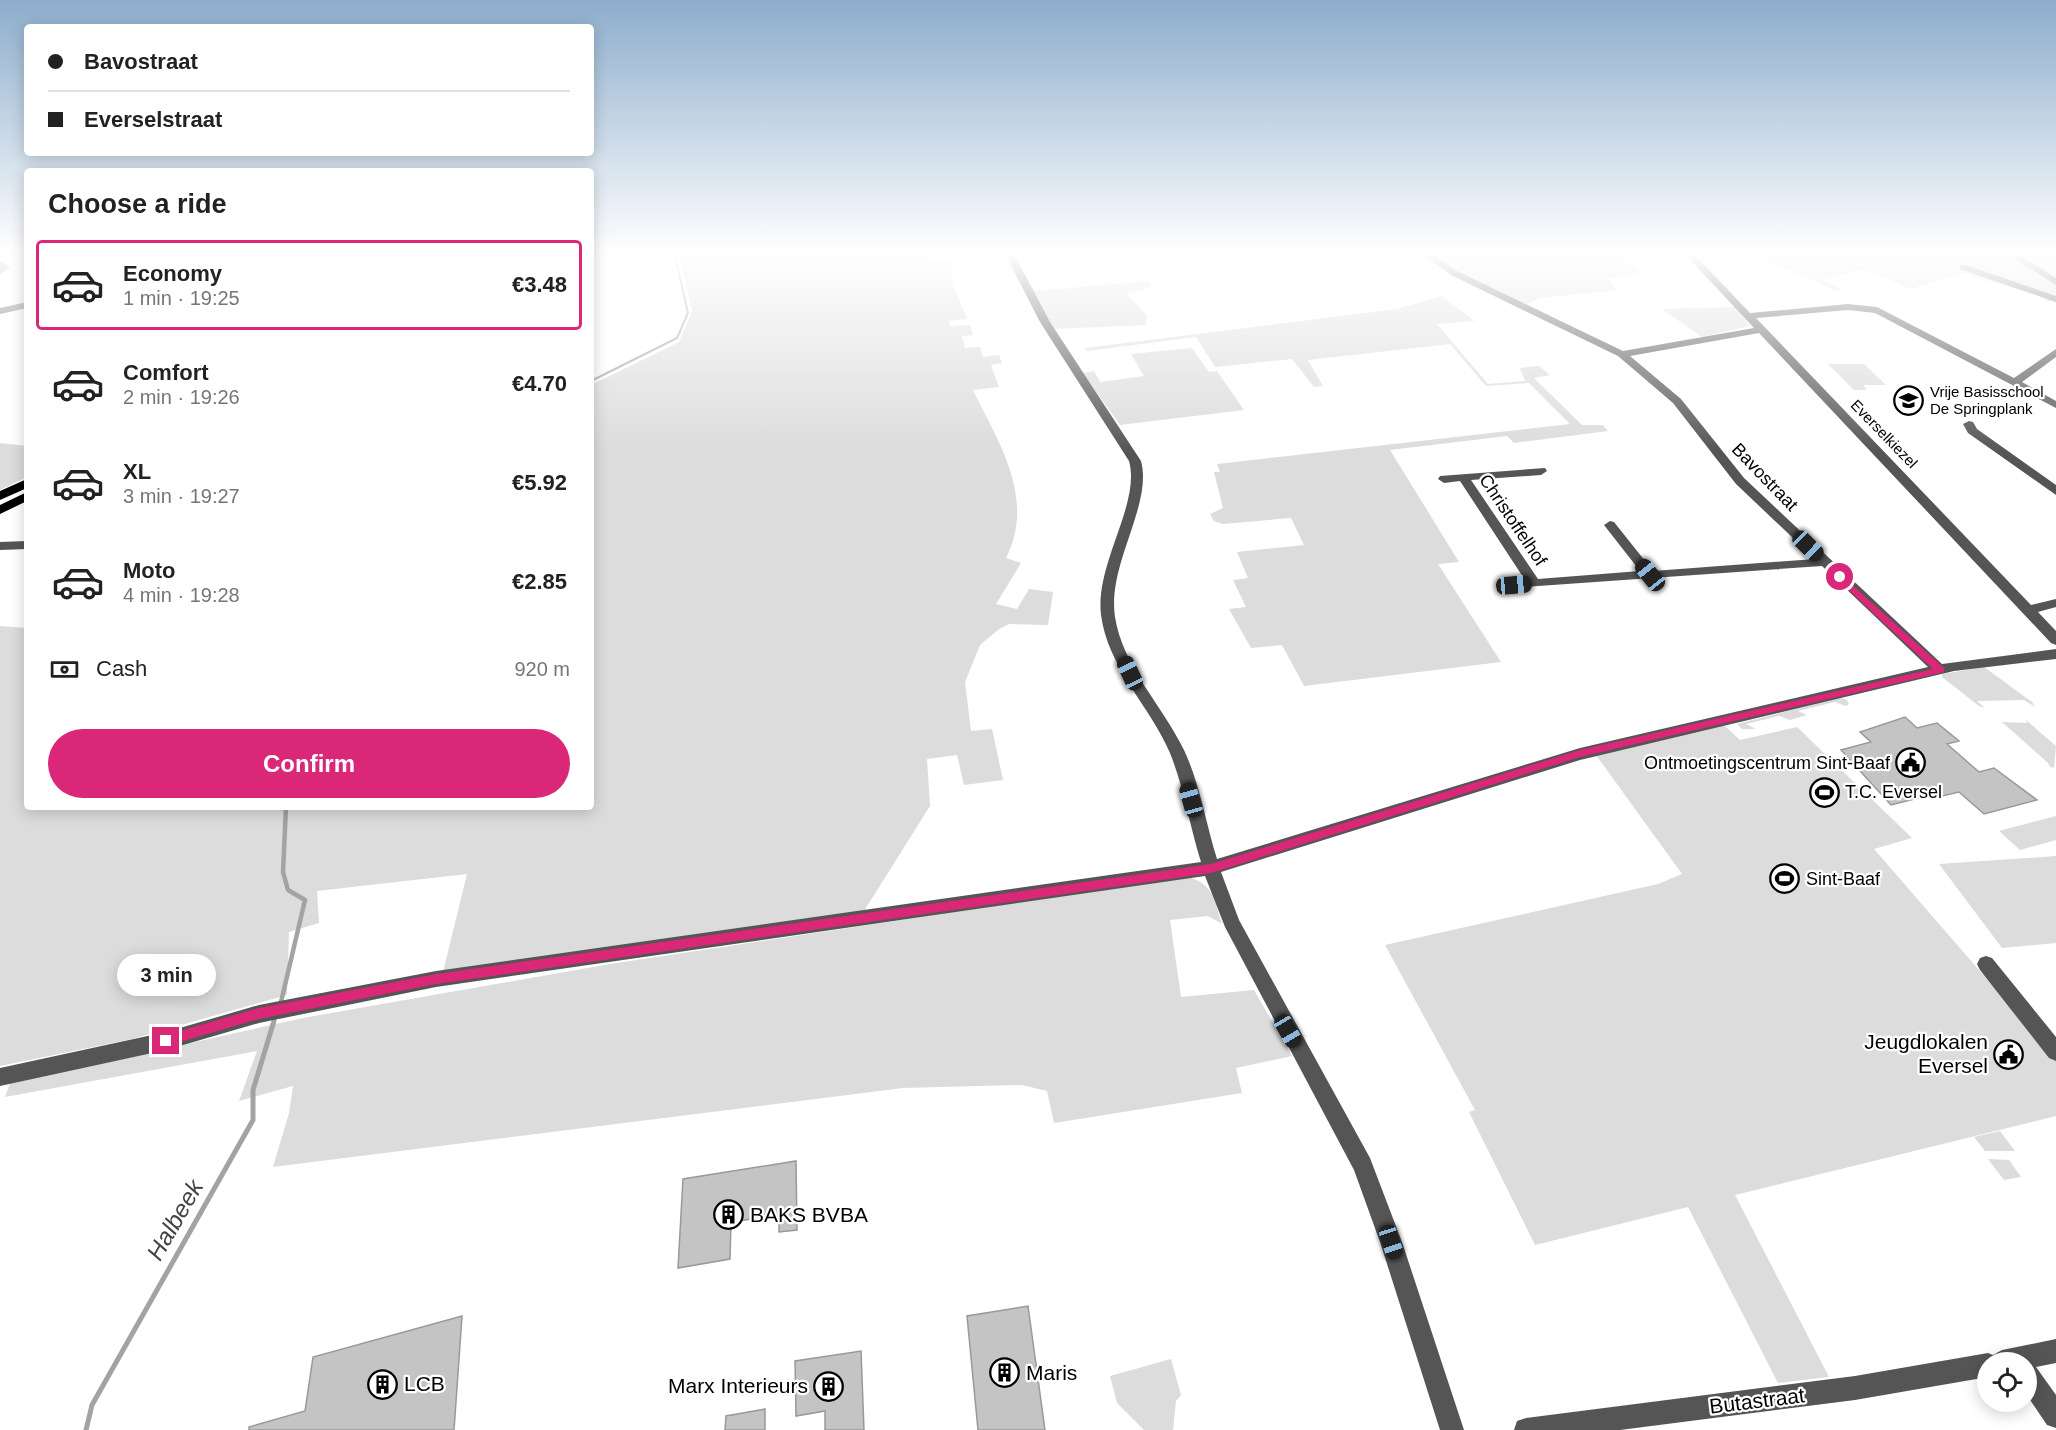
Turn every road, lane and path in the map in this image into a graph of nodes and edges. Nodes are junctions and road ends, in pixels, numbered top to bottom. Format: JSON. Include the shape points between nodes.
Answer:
{"nodes":[{"id":1,"x":1043,"y":319,"type":"edge"},
{"id":2,"x":1549,"y":319,"type":"edge"},
{"id":3,"x":1751,"y":319,"type":"edge"},
{"id":4,"x":1893,"y":319,"type":"edge"},
{"id":5,"x":1761,"y":330,"type":"junction"},
{"id":6,"x":2056,"y":352,"type":"edge"},
{"id":7,"x":1622,"y":354,"type":"junction"},
{"id":8,"x":2014,"y":383,"type":"junction"},
{"id":9,"x":2056,"y":405,"type":"edge"},
{"id":10,"x":1969,"y":424,"type":"dead end"},
{"id":11,"x":1541,"y":471,"type":"dead end"},
{"id":12,"x":1463,"y":477,"type":"junction"},
{"id":13,"x":1444,"y":479,"type":"dead end"},
{"id":14,"x":24,"y":484,"type":"edge"},
{"id":15,"x":2056,"y":491,"type":"edge"},
{"id":16,"x":0,"y":496,"type":"edge"},
{"id":17,"x":24,"y":498,"type":"edge"},
{"id":18,"x":0,"y":510,"type":"edge"},
{"id":19,"x":1610,"y":525,"type":"dead end"},
{"id":20,"x":24,"y":545,"type":"edge"},
{"id":21,"x":0,"y":546,"type":"edge"},
{"id":22,"x":1825,"y":562,"type":"junction"},
{"id":23,"x":1650,"y":575,"type":"junction"},
{"id":24,"x":1534,"y":583,"type":"junction"},
{"id":25,"x":1514,"y":585,"type":"dead end"},
{"id":26,"x":2056,"y":603,"type":"edge"},
{"id":27,"x":2029,"y":610,"type":"junction"},
{"id":28,"x":2056,"y":640,"type":"edge"},
{"id":29,"x":2056,"y":654,"type":"edge"},
{"id":30,"x":1940,"y":670,"type":"junction"},
{"id":31,"x":1211,"y":868,"type":"junction"},
{"id":32,"x":1986,"y":964,"type":"dead end"},
{"id":33,"x":2056,"y":1052,"type":"edge"},
{"id":34,"x":0,"y":1077,"type":"edge"},
{"id":35,"x":2056,"y":1351,"type":"edge"},
{"id":36,"x":2037,"y":1357,"type":"edge"},
{"id":37,"x":1977,"y":1367,"type":"edge"},
{"id":38,"x":2037,"y":1391,"type":"edge"},
{"id":39,"x":2056,"y":1416,"type":"edge"},
{"id":40,"x":1452,"y":1430,"type":"edge"},
{"id":41,"x":1526,"y":1430,"type":"edge"}],
"edges":[{"from":1,"to":31,"type":"street","via":[[1135,461],[1138,485],[1111,577],[1108,616],[1130,673],[1156,711],[1178,755]]},
{"from":2,"to":7,"type":"street","name":"Bavostraat"},
{"from":3,"to":5,"type":"street","name":"Everselkiezel"},
{"from":4,"to":8,"type":"street"},
{"from":5,"to":7,"type":"street"},
{"from":5,"to":27,"type":"street","name":"Everselkiezel"},
{"from":6,"to":8,"type":"street"},
{"from":7,"to":22,"type":"street","name":"Bavostraat","via":[[1677,401],[1740,481]]},
{"from":8,"to":9,"type":"street"},
{"from":10,"to":15,"type":"street","via":[[1972,431]]},
{"from":11,"to":12,"type":"street","name":"Christoffelhof"},
{"from":12,"to":13,"type":"street","name":"Christoffelhof"},
{"from":12,"to":24,"type":"street","name":"Christoffelhof"},
{"from":14,"to":16,"type":"main road"},
{"from":17,"to":18,"type":"main road"},
{"from":19,"to":23,"type":"street"},
{"from":20,"to":21,"type":"street"},
{"from":22,"to":23,"type":"street","name":"Christoffelhof"},
{"from":22,"to":30,"type":"street","name":"Bavostraat"},
{"from":23,"to":24,"type":"street","name":"Christoffelhof"},
{"from":24,"to":25,"type":"street","name":"Christoffelhof"},
{"from":26,"to":27,"type":"street"},
{"from":27,"to":28,"type":"street","name":"Everselkiezel"},
{"from":29,"to":30,"type":"street"},
{"from":30,"to":31,"type":"street","via":[[1580,754]]},
{"from":31,"to":34,"type":"street","via":[[436,979],[259,1014],[166,1041]]},
{"from":31,"to":40,"type":"street","via":[[1247,956],[1363,1166]]},
{"from":32,"to":33,"type":"street"},
{"from":35,"to":36,"type":"street"},
{"from":37,"to":41,"type":"street","name":"Butastraat","via":[[1855,1388]]},
{"from":38,"to":39,"type":"street"}]}
